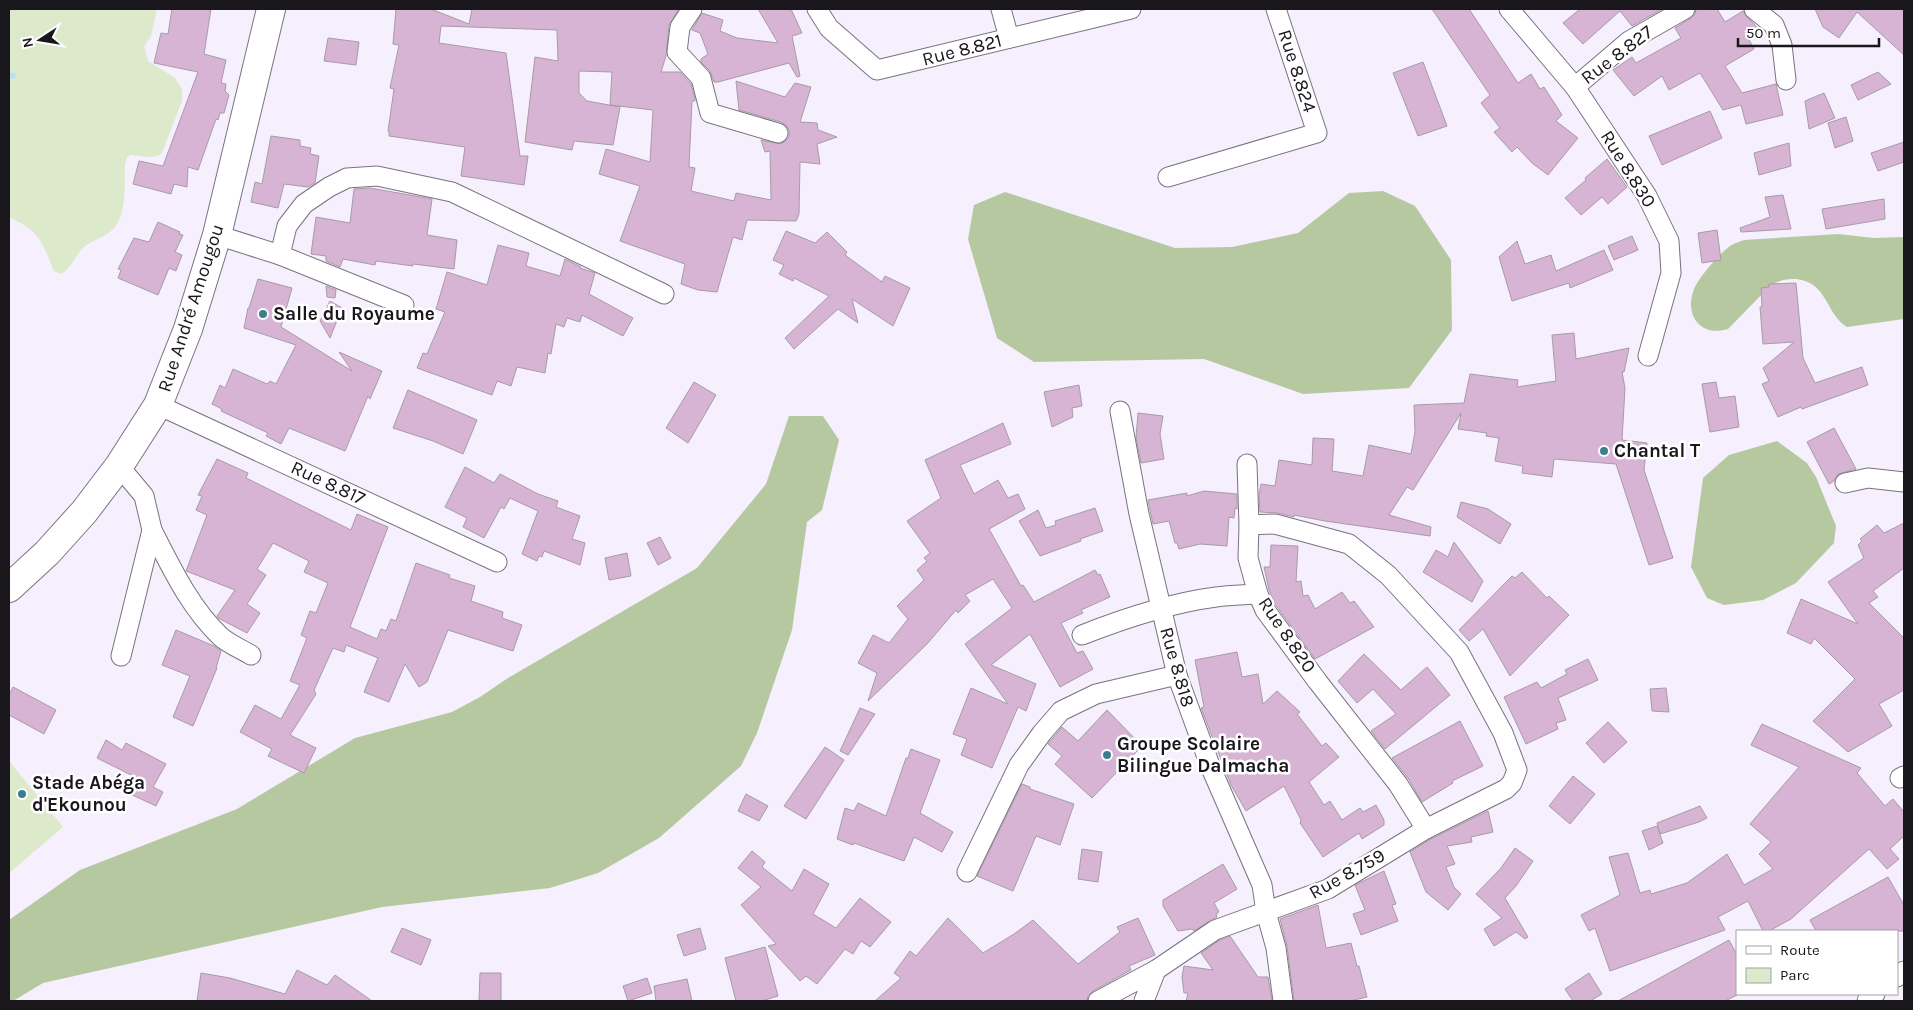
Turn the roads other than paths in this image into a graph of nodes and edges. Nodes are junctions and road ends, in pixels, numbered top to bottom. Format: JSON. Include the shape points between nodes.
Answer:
{"nodes":[{"id":1,"x":271,"y":9,"type":"edge"},
{"id":2,"x":692,"y":9,"type":"edge"},
{"id":3,"x":818,"y":9,"type":"edge"},
{"id":4,"x":1001,"y":9,"type":"edge"},
{"id":5,"x":1131,"y":9,"type":"edge"},
{"id":6,"x":1276,"y":9,"type":"edge"},
{"id":7,"x":1509,"y":9,"type":"edge"},
{"id":8,"x":1685,"y":9,"type":"edge"},
{"id":9,"x":1754,"y":9,"type":"edge"},
{"id":10,"x":1009,"y":38,"type":"junction"},
{"id":11,"x":1786,"y":80,"type":"dead end"},
{"id":12,"x":1575,"y":87,"type":"junction"},
{"id":13,"x":778,"y":133,"type":"dead end"},
{"id":14,"x":1168,"y":177,"type":"dead end"},
{"id":15,"x":217,"y":235,"type":"junction"},
{"id":16,"x":280,"y":255,"type":"junction"},
{"id":17,"x":664,"y":294,"type":"dead end"},
{"id":18,"x":404,"y":305,"type":"dead end"},
{"id":19,"x":1648,"y":356,"type":"dead end"},
{"id":20,"x":158,"y":404,"type":"junction"},
{"id":21,"x":1120,"y":411,"type":"dead end"},
{"id":22,"x":1247,"y":464,"type":"dead end"},
{"id":23,"x":119,"y":466,"type":"junction"},
{"id":24,"x":1904,"y":482,"type":"edge"},
{"id":25,"x":1845,"y":483,"type":"dead end"},
{"id":26,"x":1249,"y":525,"type":"junction"},
{"id":27,"x":152,"y":530,"type":"junction"},
{"id":28,"x":497,"y":562,"type":"dead end"},
{"id":29,"x":9,"y":588,"type":"edge"},
{"id":30,"x":1258,"y":594,"type":"junction"},
{"id":31,"x":1162,"y":608,"type":"junction"},
{"id":32,"x":1082,"y":635,"type":"dead end"},
{"id":33,"x":250,"y":655,"type":"dead end"},
{"id":34,"x":121,"y":656,"type":"dead end"},
{"id":35,"x":1177,"y":676,"type":"junction"},
{"id":36,"x":1426,"y":829,"type":"junction"},
{"id":37,"x":967,"y":872,"type":"dead end"},
{"id":38,"x":1266,"y":912,"type":"junction"},
{"id":39,"x":1156,"y":970,"type":"junction"},
{"id":40,"x":1098,"y":1001,"type":"edge"},
{"id":41,"x":1144,"y":1001,"type":"edge"},
{"id":42,"x":1283,"y":1001,"type":"edge"}],
"edges":[{"from":1,"to":15,"type":"main road","name":"Rue André Amougou"},
{"from":2,"to":13,"type":"street","via":[[680,27],[677,52],[701,78],[710,113]]},
{"from":3,"to":10,"type":"street","name":"Rue 8.821","via":[[829,28],[877,70]]},
{"from":4,"to":10,"type":"street"},
{"from":5,"to":10,"type":"street","name":"Rue 8.821"},
{"from":6,"to":14,"type":"street","name":"Rue 8.824","via":[[1317,133]]},
{"from":7,"to":12,"type":"street","name":"Rue 8.830"},
{"from":8,"to":12,"type":"street","name":"Rue 8.827","via":[[1629,41]]},
{"from":9,"to":11,"type":"street","via":[[1774,25],[1782,45]]},
{"from":12,"to":19,"type":"street","name":"Rue 8.830","via":[[1647,196],[1669,241],[1671,273]]},
{"from":15,"to":16,"type":"street"},
{"from":15,"to":20,"type":"main road","name":"Rue André Amougou","via":[[188,329]]},
{"from":16,"to":17,"type":"street","via":[[287,226],[304,204],[347,178],[377,176],[452,192]]},
{"from":16,"to":18,"type":"street"},
{"from":20,"to":23,"type":"main road","name":"Rue André Amougou"},
{"from":20,"to":28,"type":"street","name":"Rue 8.817"},
{"from":21,"to":31,"type":"street","name":"Rue 8.818","via":[[1139,514]]},
{"from":22,"to":26,"type":"street","name":"Rue 8.820"},
{"from":23,"to":27,"type":"street","via":[[144,496]]},
{"from":23,"to":29,"type":"main road","name":"Rue André Amougou","via":[[84,512]]},
{"from":24,"to":25,"type":"street","via":[[1868,478]]},
{"from":26,"to":30,"type":"street","name":"Rue 8.820","via":[[1248,558]]},
{"from":26,"to":36,"type":"street","name":"Rue 8.759","via":[[1275,524],[1348,544],[1388,575],[1459,652],[1503,733],[1514,776],[1506,789]]},
{"from":27,"to":33,"type":"street","via":[[195,607],[221,638]]},
{"from":27,"to":34,"type":"street"},
{"from":30,"to":31,"type":"street","via":[[1214,597]]},
{"from":30,"to":36,"type":"street","name":"Rue 8.820","via":[[1318,682],[1398,784]]},
{"from":31,"to":32,"type":"street"},
{"from":31,"to":35,"type":"street","name":"Rue 8.818"},
{"from":35,"to":37,"type":"street","via":[[1096,694],[1061,711],[1019,765]]},
{"from":35,"to":38,"type":"street","name":"Rue 8.818","via":[[1211,768],[1262,885]]},
{"from":36,"to":38,"type":"street","name":"Rue 8.759","via":[[1328,889]]},
{"from":38,"to":39,"type":"street","name":"Rue 8.759","via":[[1215,930]]},
{"from":38,"to":42,"type":"street","name":"Rue 8.818","via":[[1276,948]]},
{"from":39,"to":40,"type":"street","name":"Rue 8.759"},
{"from":39,"to":41,"type":"street"}]}
